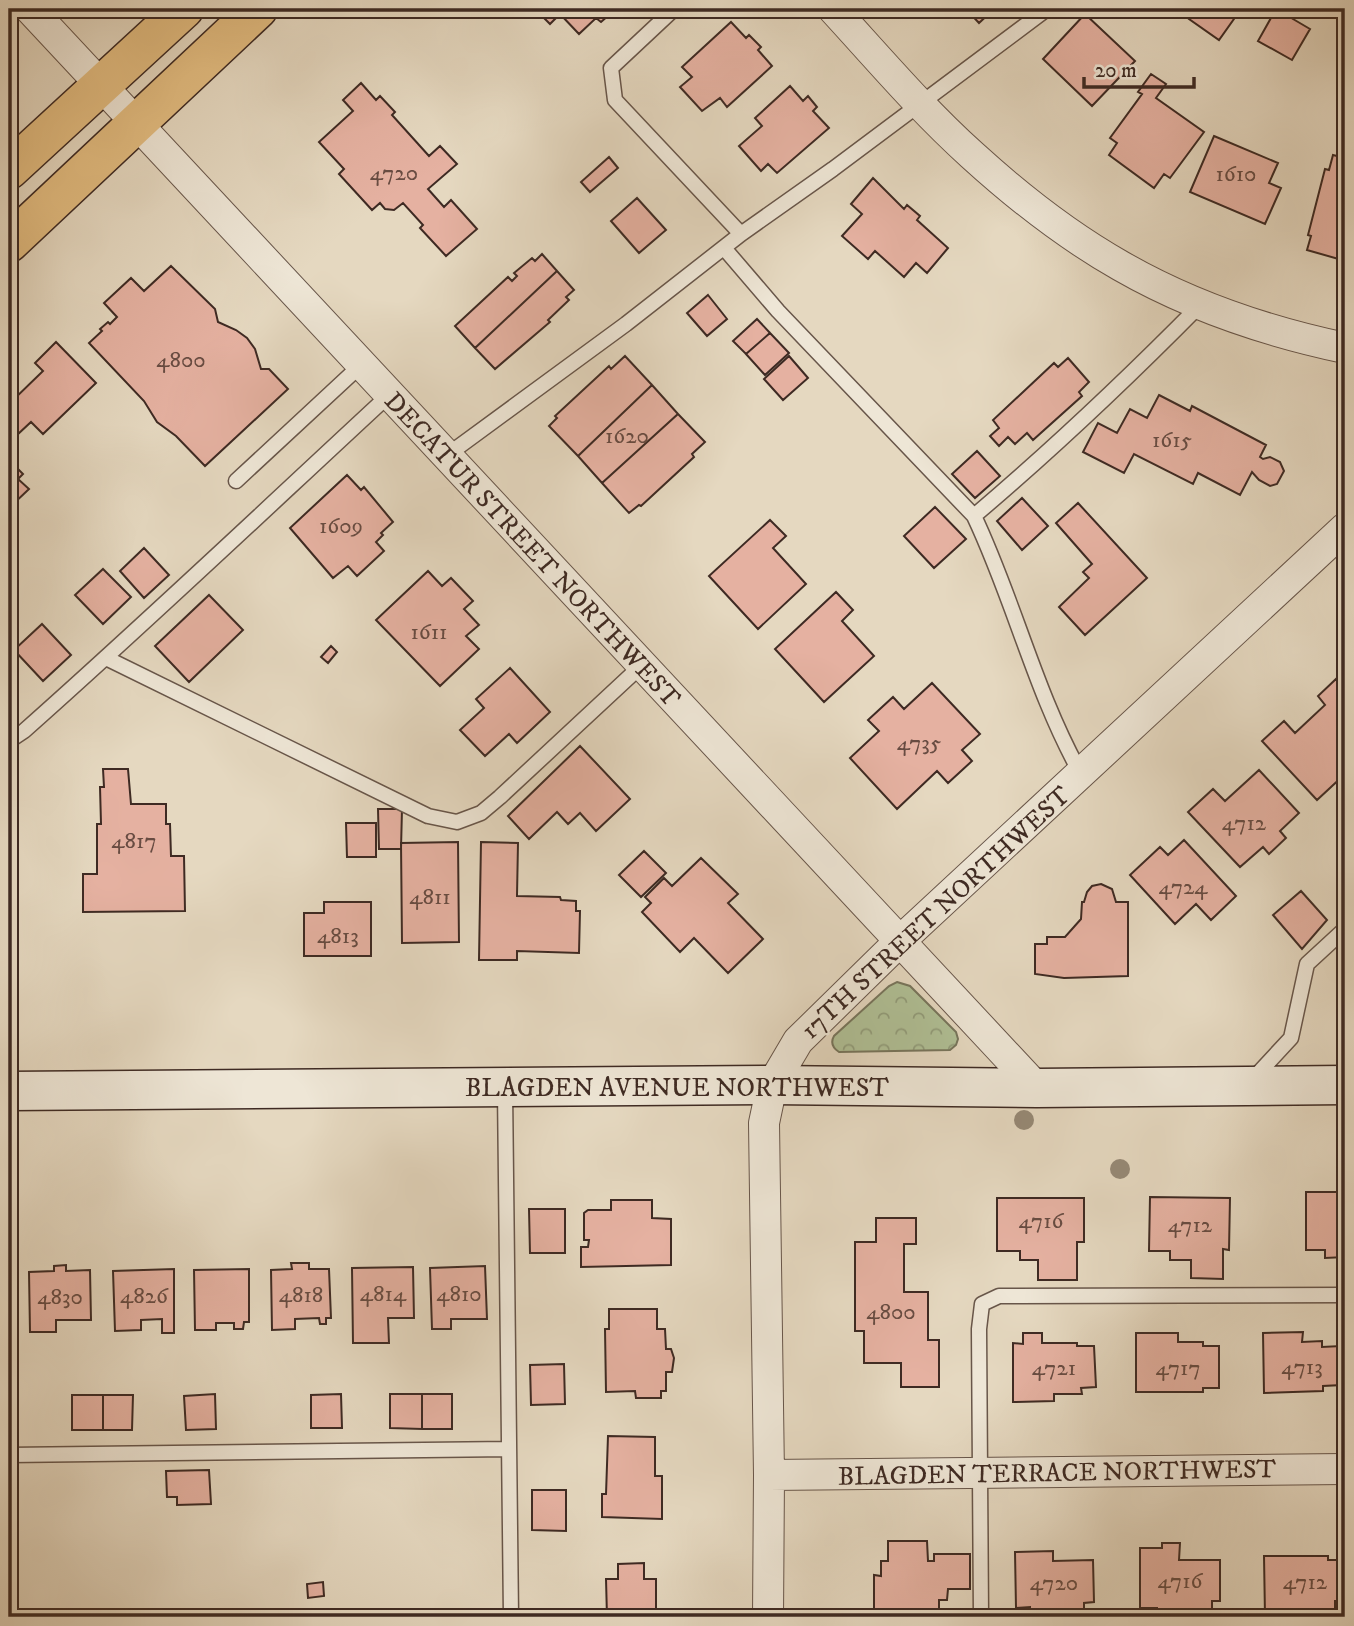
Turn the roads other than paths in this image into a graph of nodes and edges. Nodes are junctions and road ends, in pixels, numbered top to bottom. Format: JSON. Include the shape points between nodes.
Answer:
{"nodes":[{"id":1,"x":30,"y":9,"type":"edge"},
{"id":2,"x":184,"y":9,"type":"edge"},
{"id":3,"x":258,"y":9,"type":"edge"},
{"id":4,"x":674,"y":9,"type":"edge"},
{"id":5,"x":832,"y":9,"type":"edge"},
{"id":6,"x":1047,"y":9,"type":"edge"},
{"id":7,"x":1332,"y":9,"type":"edge"},
{"id":8,"x":1345,"y":13,"type":"edge"},
{"id":9,"x":99,"y":85,"type":"junction"},
{"id":10,"x":919,"y":103,"type":"junction"},
{"id":11,"x":135,"y":123,"type":"junction"},
{"id":12,"x":9,"y":170,"type":"edge"},
{"id":13,"x":741,"y":234,"type":"junction"},
{"id":14,"x":9,"y":243,"type":"edge"},
{"id":15,"x":724,"y":248,"type":"junction"},
{"id":16,"x":1202,"y":303,"type":"junction"},
{"id":17,"x":1345,"y":348,"type":"edge"},
{"id":18,"x":361,"y":365,"type":"junction"},
{"id":19,"x":389,"y":395,"type":"junction"},
{"id":20,"x":446,"y":456,"type":"junction"},
{"id":21,"x":236,"y":481,"type":"dead end"},
{"id":22,"x":974,"y":516,"type":"junction"},
{"id":23,"x":1345,"y":528,"type":"edge"},
{"id":24,"x":106,"y":657,"type":"junction"},
{"id":25,"x":642,"y":665,"type":"junction"},
{"id":26,"x":9,"y":741,"type":"edge"},
{"id":27,"x":1081,"y":774,"type":"junction"},
{"id":28,"x":1345,"y":929,"type":"edge"},
{"id":29,"x":900,"y":941,"type":"junction"},
{"id":30,"x":772,"y":1085,"type":"junction"},
{"id":31,"x":1345,"y":1085,"type":"edge"},
{"id":32,"x":1246,"y":1086,"type":"junction"},
{"id":33,"x":505,"y":1088,"type":"junction"},
{"id":34,"x":1037,"y":1088,"type":"junction"},
{"id":35,"x":9,"y":1091,"type":"edge"},
{"id":36,"x":1345,"y":1295,"type":"edge"},
{"id":37,"x":509,"y":1449,"type":"junction"},
{"id":38,"x":9,"y":1455,"type":"edge"},
{"id":39,"x":1345,"y":1469,"type":"edge"},
{"id":40,"x":980,"y":1473,"type":"junction"},
{"id":41,"x":769,"y":1475,"type":"junction"},
{"id":42,"x":511,"y":1617,"type":"edge"},
{"id":43,"x":768,"y":1617,"type":"edge"},
{"id":44,"x":981,"y":1617,"type":"edge"}],
"edges":[{"from":1,"to":9,"type":"street","name":"DECATUR STREET NORTHWEST"},
{"from":2,"to":9,"type":"main road"},
{"from":3,"to":11,"type":"main road"},
{"from":4,"to":13,"type":"lane","via":[[611,68],[615,100]]},
{"from":5,"to":10,"type":"street"},
{"from":6,"to":10,"type":"lane"},
{"from":7,"to":8,"type":"lane"},
{"from":9,"to":11,"type":"street","name":"DECATUR STREET NORTHWEST"},
{"from":9,"to":12,"type":"main road"},
{"from":10,"to":13,"type":"lane"},
{"from":10,"to":16,"type":"street","via":[[1043,214],[1122,267]]},
{"from":11,"to":14,"type":"main road"},
{"from":11,"to":18,"type":"street","name":"DECATUR STREET NORTHWEST"},
{"from":13,"to":15,"type":"lane"},
{"from":15,"to":20,"type":"lane"},
{"from":15,"to":22,"type":"lane"},
{"from":16,"to":17,"type":"street","via":[[1305,340]]},
{"from":16,"to":22,"type":"lane","via":[[1136,371]]},
{"from":18,"to":19,"type":"street","name":"DECATUR STREET NORTHWEST"},
{"from":18,"to":21,"type":"lane"},
{"from":19,"to":20,"type":"street","name":"DECATUR STREET NORTHWEST"},
{"from":19,"to":24,"type":"lane"},
{"from":20,"to":25,"type":"street","name":"DECATUR STREET NORTHWEST"},
{"from":22,"to":27,"type":"lane","via":[[993,555],[1059,734]]},
{"from":23,"to":27,"type":"street","name":"17TH STREET NORTHWEST"},
{"from":24,"to":25,"type":"lane","via":[[428,816],[457,822],[481,813],[500,797]]},
{"from":24,"to":26,"type":"lane"},
{"from":25,"to":29,"type":"street","name":"DECATUR STREET NORTHWEST"},
{"from":27,"to":29,"type":"street","name":"17TH STREET NORTHWEST"},
{"from":28,"to":32,"type":"lane","via":[[1307,964],[1291,1038]]},
{"from":29,"to":30,"type":"street","name":"17TH STREET NORTHWEST","via":[[798,1041]]},
{"from":29,"to":34,"type":"street","name":"DECATUR STREET NORTHWEST"},
{"from":30,"to":33,"type":"main road","name":"BLAGDEN AVENUE NORTHWEST"},
{"from":30,"to":34,"type":"main road","name":"BLAGDEN AVENUE NORTHWEST"},
{"from":30,"to":41,"type":"street","name":"17TH STREET NORTHWEST","via":[[764,1123]]},
{"from":31,"to":32,"type":"main road","name":"BLAGDEN AVENUE NORTHWEST"},
{"from":32,"to":34,"type":"main road","name":"BLAGDEN AVENUE NORTHWEST"},
{"from":33,"to":35,"type":"main road","name":"BLAGDEN AVENUE NORTHWEST"},
{"from":33,"to":37,"type":"lane"},
{"from":36,"to":40,"type":"lane","via":[[999,1296],[982,1304]]},
{"from":37,"to":38,"type":"lane"},
{"from":37,"to":42,"type":"lane"},
{"from":39,"to":40,"type":"street","name":"BLAGDEN TERRACE NORTHWEST"},
{"from":40,"to":41,"type":"street","name":"BLAGDEN TERRACE NORTHWEST"},
{"from":40,"to":44,"type":"lane"},
{"from":41,"to":43,"type":"street","name":"17TH STREET NORTHWEST"}]}
